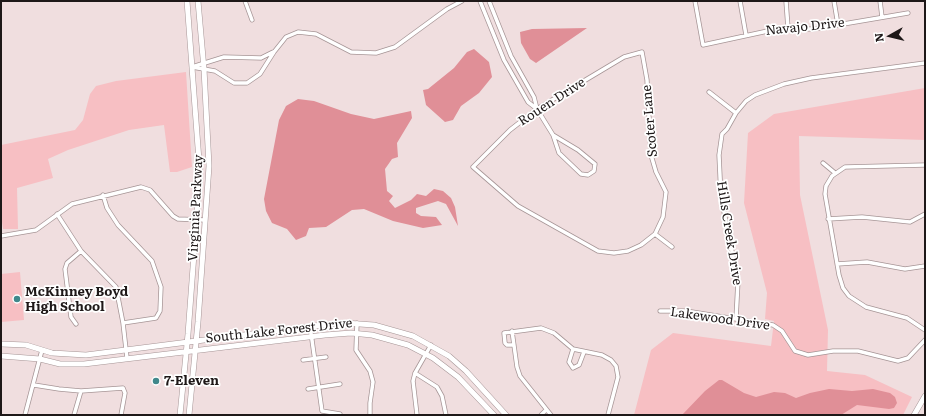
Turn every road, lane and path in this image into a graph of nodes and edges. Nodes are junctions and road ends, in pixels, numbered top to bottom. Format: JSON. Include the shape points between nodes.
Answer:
{"nodes":[{"id":1,"x":187,"y":1,"type":"edge"},
{"id":2,"x":198,"y":1,"type":"edge"},
{"id":3,"x":245,"y":1,"type":"edge"},
{"id":4,"x":462,"y":1,"type":"edge"},
{"id":5,"x":480,"y":1,"type":"edge"},
{"id":6,"x":489,"y":1,"type":"edge"},
{"id":7,"x":695,"y":1,"type":"edge"},
{"id":8,"x":740,"y":1,"type":"edge"},
{"id":9,"x":786,"y":1,"type":"edge"},
{"id":10,"x":834,"y":1,"type":"edge"},
{"id":11,"x":880,"y":1,"type":"edge"},
{"id":12,"x":908,"y":13,"type":"dead end"},
{"id":13,"x":882,"y":17,"type":"junction"},
{"id":14,"x":252,"y":20,"type":"dead end"},
{"id":15,"x":838,"y":25,"type":"junction"},
{"id":16,"x":788,"y":28,"type":"junction"},
{"id":17,"x":746,"y":35,"type":"junction"},
{"id":18,"x":274,"y":52,"type":"junction"},
{"id":19,"x":642,"y":52,"type":"joint"},
{"id":20,"x":256,"y":59,"type":"junction"},
{"id":21,"x":203,"y":62,"type":"junction"},
{"id":22,"x":925,"y":63,"type":"edge"},
{"id":23,"x":192,"y":67,"type":"junction"},
{"id":24,"x":204,"y":69,"type":"junction"},
{"id":25,"x":262,"y":71,"type":"junction"},
{"id":26,"x":709,"y":92,"type":"dead end"},
{"id":27,"x":537,"y":109,"type":"junction"},
{"id":28,"x":736,"y":113,"type":"junction"},
{"id":29,"x":553,"y":135,"type":"junction"},
{"id":30,"x":823,"y":163,"type":"dead end"},
{"id":31,"x":925,"y":166,"type":"edge"},
{"id":32,"x":835,"y":173,"type":"junction"},
{"id":33,"x":103,"y":195,"type":"junction"},
{"id":34,"x":57,"y":214,"type":"junction"},
{"id":35,"x":925,"y":214,"type":"edge"},
{"id":36,"x":828,"y":219,"type":"junction"},
{"id":37,"x":197,"y":220,"type":"junction"},
{"id":38,"x":206,"y":220,"type":"junction"},
{"id":39,"x":655,"y":234,"type":"junction"},
{"id":40,"x":1,"y":236,"type":"edge"},
{"id":41,"x":672,"y":247,"type":"dead end"},
{"id":42,"x":81,"y":251,"type":"junction"},
{"id":43,"x":837,"y":264,"type":"junction"},
{"id":44,"x":925,"y":266,"type":"edge"},
{"id":45,"x":852,"y":299,"type":"junction"},
{"id":46,"x":848,"y":303,"type":"dead end"},
{"id":47,"x":660,"y":311,"type":"dead end"},
{"id":48,"x":736,"y":319,"type":"junction"},
{"id":49,"x":123,"y":323,"type":"junction"},
{"id":50,"x":357,"y":323,"type":"junction"},
{"id":51,"x":76,"y":324,"type":"dead end"},
{"id":52,"x":310,"y":326,"type":"junction"},
{"id":53,"x":925,"y":330,"type":"edge"},
{"id":54,"x":512,"y":331,"type":"junction"},
{"id":55,"x":356,"y":333,"type":"junction"},
{"id":56,"x":311,"y":337,"type":"junction"},
{"id":57,"x":188,"y":340,"type":"junction"},
{"id":58,"x":196,"y":340,"type":"junction"},
{"id":59,"x":925,"y":340,"type":"edge"},
{"id":60,"x":1,"y":344,"type":"edge"},
{"id":61,"x":431,"y":345,"type":"junction"},
{"id":62,"x":514,"y":345,"type":"junction"},
{"id":63,"x":126,"y":349,"type":"junction"},
{"id":64,"x":573,"y":349,"type":"junction"},
{"id":65,"x":42,"y":350,"type":"junction"},
{"id":66,"x":195,"y":350,"type":"junction"},
{"id":67,"x":186,"y":351,"type":"junction"},
{"id":68,"x":584,"y":352,"type":"junction"},
{"id":69,"x":426,"y":354,"type":"junction"},
{"id":70,"x":1,"y":356,"type":"edge"},
{"id":71,"x":326,"y":357,"type":"dead end"},
{"id":72,"x":127,"y":358,"type":"junction"},
{"id":73,"x":314,"y":358,"type":"junction"},
{"id":74,"x":40,"y":359,"type":"junction"},
{"id":75,"x":303,"y":360,"type":"dead end"},
{"id":76,"x":415,"y":373,"type":"junction"},
{"id":77,"x":340,"y":384,"type":"dead end"},
{"id":78,"x":34,"y":385,"type":"junction"},
{"id":79,"x":318,"y":387,"type":"junction"},
{"id":80,"x":308,"y":389,"type":"dead end"},
{"id":81,"x":81,"y":391,"type":"junction"},
{"id":82,"x":925,"y":396,"type":"edge"},
{"id":83,"x":546,"y":410,"type":"junction"},
{"id":84,"x":322,"y":411,"type":"junction"},
{"id":85,"x":340,"y":414,"type":"edge"},
{"id":86,"x":25,"y":415,"type":"edge"},
{"id":87,"x":74,"y":415,"type":"edge"},
{"id":88,"x":121,"y":415,"type":"edge"},
{"id":89,"x":180,"y":415,"type":"edge"},
{"id":90,"x":189,"y":415,"type":"edge"},
{"id":91,"x":319,"y":415,"type":"edge"},
{"id":92,"x":370,"y":415,"type":"edge"},
{"id":93,"x":417,"y":415,"type":"edge"},
{"id":94,"x":446,"y":415,"type":"edge"},
{"id":95,"x":494,"y":415,"type":"edge"},
{"id":96,"x":506,"y":415,"type":"edge"},
{"id":97,"x":541,"y":415,"type":"edge"},
{"id":98,"x":551,"y":415,"type":"edge"},
{"id":99,"x":608,"y":415,"type":"edge"},
{"id":100,"x":914,"y":415,"type":"edge"}],
"edges":[{"from":1,"to":23,"type":"main road","name":"Virginia Parkway"},
{"from":2,"to":21,"type":"main road","name":"Virginia Parkway"},
{"from":3,"to":14,"type":"street"},
{"from":4,"to":18,"type":"street","via":[[395,47],[376,53],[350,52],[305,31],[286,37]]},
{"from":5,"to":27,"type":"street","via":[[504,60],[528,102]]},
{"from":6,"to":27,"type":"street","via":[[511,56],[534,97]]},
{"from":7,"to":17,"type":"street","name":"Navajo Drive","via":[[703,45]]},
{"from":8,"to":17,"type":"street"},
{"from":9,"to":16,"type":"street"},
{"from":10,"to":15,"type":"street"},
{"from":11,"to":13,"type":"street"},
{"from":12,"to":13,"type":"street","name":"Navajo Drive"},
{"from":13,"to":15,"type":"street","name":"Navajo Drive"},
{"from":15,"to":16,"type":"street","name":"Navajo Drive","via":[[814,29]]},
{"from":16,"to":17,"type":"street","name":"Navajo Drive"},
{"from":18,"to":20,"type":"street"},
{"from":18,"to":25,"type":"street"},
{"from":19,"to":27,"type":"street","name":"Rouen Drive","via":[[624,57]]},
{"from":19,"to":39,"type":"street","name":"Scoter Lane","via":[[647,80],[651,155],[666,192],[663,217]]},
{"from":20,"to":21,"type":"street","via":[[224,57]]},
{"from":20,"to":25,"type":"street","via":[[263,64]]},
{"from":21,"to":23,"type":"street"},
{"from":21,"to":24,"type":"main road","name":"Virginia Parkway"},
{"from":22,"to":28,"type":"street","name":"Hills Creek Drive","via":[[784,84],[755,95]]},
{"from":23,"to":24,"type":"street"},
{"from":23,"to":37,"type":"main road","name":"Virginia Parkway","via":[[200,159]]},
{"from":24,"to":25,"type":"street","via":[[238,84],[251,82]]},
{"from":24,"to":38,"type":"main road","name":"Virginia Parkway","via":[[209,166]]},
{"from":26,"to":28,"type":"street"},
{"from":27,"to":29,"type":"street"},
{"from":27,"to":39,"type":"street","name":"Rouen Drive","via":[[510,130],[473,167],[518,206],[598,250],[628,252]]},
{"from":28,"to":48,"type":"street","name":"Hills Creek Drive","via":[[722,134],[719,155],[721,197],[737,276]]},
{"from":29,"to":29,"type":"street","via":[[595,164],[594,171],[588,175],[581,174],[559,153]]},
{"from":30,"to":32,"type":"street"},
{"from":31,"to":32,"type":"street","via":[[853,166]]},
{"from":32,"to":36,"type":"street","via":[[826,186]]},
{"from":33,"to":34,"type":"street","via":[[72,204]]},
{"from":33,"to":37,"type":"street","via":[[132,188],[145,188],[150,190],[173,216],[178,219]]},
{"from":33,"to":49,"type":"street","via":[[118,225],[152,261],[161,287],[160,311],[156,318]]},
{"from":34,"to":40,"type":"street","via":[[36,230]]},
{"from":34,"to":42,"type":"street"},
{"from":35,"to":36,"type":"street","via":[[910,222],[862,217]]},
{"from":36,"to":43,"type":"street"},
{"from":37,"to":38,"type":"street"},
{"from":37,"to":57,"type":"main road","name":"Virginia Parkway"},
{"from":38,"to":58,"type":"main road","name":"Virginia Parkway"},
{"from":39,"to":41,"type":"street"},
{"from":42,"to":49,"type":"street","via":[[116,287]]},
{"from":42,"to":51,"type":"street","via":[[67,263],[65,269],[71,317]]},
{"from":43,"to":44,"type":"street","via":[[867,262],[905,269]]},
{"from":43,"to":45,"type":"street","via":[[843,288]]},
{"from":45,"to":46,"type":"street"},
{"from":45,"to":53,"type":"street","via":[[866,307],[907,318]]},
{"from":47,"to":48,"type":"street","name":"Lakewood Drive","via":[[686,311]]},
{"from":48,"to":59,"type":"street","name":"Lakewood Drive","via":[[776,326],[795,351],[808,355],[858,351],[898,361],[908,358]]},
{"from":49,"to":63,"type":"street"},
{"from":50,"to":52,"type":"main road","name":"South Lake Forest Drive"},
{"from":50,"to":55,"type":"street"},
{"from":50,"to":61,"type":"main road","name":"South Lake Forest Drive","via":[[398,331]]},
{"from":52,"to":56,"type":"street"},
{"from":52,"to":58,"type":"main road","name":"South Lake Forest Drive"},
{"from":54,"to":62,"type":"street"},
{"from":54,"to":62,"type":"street","via":[[504,333],[504,336],[507,345]]},
{"from":54,"to":64,"type":"street","via":[[533,328],[548,330]]},
{"from":55,"to":56,"type":"main road","name":"South Lake Forest Drive"},
{"from":55,"to":69,"type":"main road","name":"South Lake Forest Drive","via":[[393,340]]},
{"from":55,"to":92,"type":"street","via":[[356,350],[372,378]]},
{"from":56,"to":66,"type":"main road","name":"South Lake Forest Drive"},
{"from":56,"to":73,"type":"street"},
{"from":57,"to":58,"type":"main road","name":"South Lake Forest Drive"},
{"from":57,"to":63,"type":"main road","name":"South Lake Forest Drive"},
{"from":57,"to":67,"type":"main road","name":"Virginia Parkway"},
{"from":58,"to":66,"type":"main road","name":"Virginia Parkway"},
{"from":60,"to":65,"type":"main road","name":"South Lake Forest Drive","via":[[26,345]]},
{"from":61,"to":69,"type":"street"},
{"from":61,"to":96,"type":"main road","name":"South Lake Forest Drive","via":[[464,369]]},
{"from":62,"to":83,"type":"street","via":[[520,376]]},
{"from":63,"to":65,"type":"main road","name":"South Lake Forest Drive","via":[[79,355]]},
{"from":63,"to":72,"type":"street"},
{"from":64,"to":68,"type":"street"},
{"from":64,"to":68,"type":"street","via":[[569,362],[573,368],[579,365]]},
{"from":65,"to":74,"type":"street"},
{"from":66,"to":67,"type":"main road","name":"South Lake Forest Drive"},
{"from":66,"to":90,"type":"main road","name":"Virginia Parkway"},
{"from":67,"to":72,"type":"main road","name":"South Lake Forest Drive"},
{"from":67,"to":89,"type":"main road","name":"Virginia Parkway"},
{"from":68,"to":99,"type":"street","via":[[607,357],[615,364],[618,377]]},
{"from":69,"to":76,"type":"street"},
{"from":69,"to":95,"type":"main road","name":"South Lake Forest Drive","via":[[458,377]]},
{"from":70,"to":74,"type":"main road","name":"South Lake Forest Drive"},
{"from":71,"to":73,"type":"street"},
{"from":72,"to":74,"type":"main road","name":"South Lake Forest Drive","via":[[79,364],[60,364]]},
{"from":73,"to":75,"type":"street"},
{"from":73,"to":79,"type":"street"},
{"from":74,"to":78,"type":"street"},
{"from":76,"to":93,"type":"street","via":[[413,386]]},
{"from":76,"to":94,"type":"street","via":[[437,387],[442,396]]},
{"from":77,"to":79,"type":"street"},
{"from":78,"to":81,"type":"street"},
{"from":78,"to":86,"type":"street"},
{"from":79,"to":80,"type":"street"},
{"from":79,"to":84,"type":"street"},
{"from":81,"to":87,"type":"street"},
{"from":81,"to":88,"type":"street","via":[[124,389]]},
{"from":82,"to":100,"type":"main road"},
{"from":83,"to":97,"type":"street"},
{"from":83,"to":98,"type":"street"},
{"from":84,"to":85,"type":"street"},
{"from":84,"to":91,"type":"street"}]}
